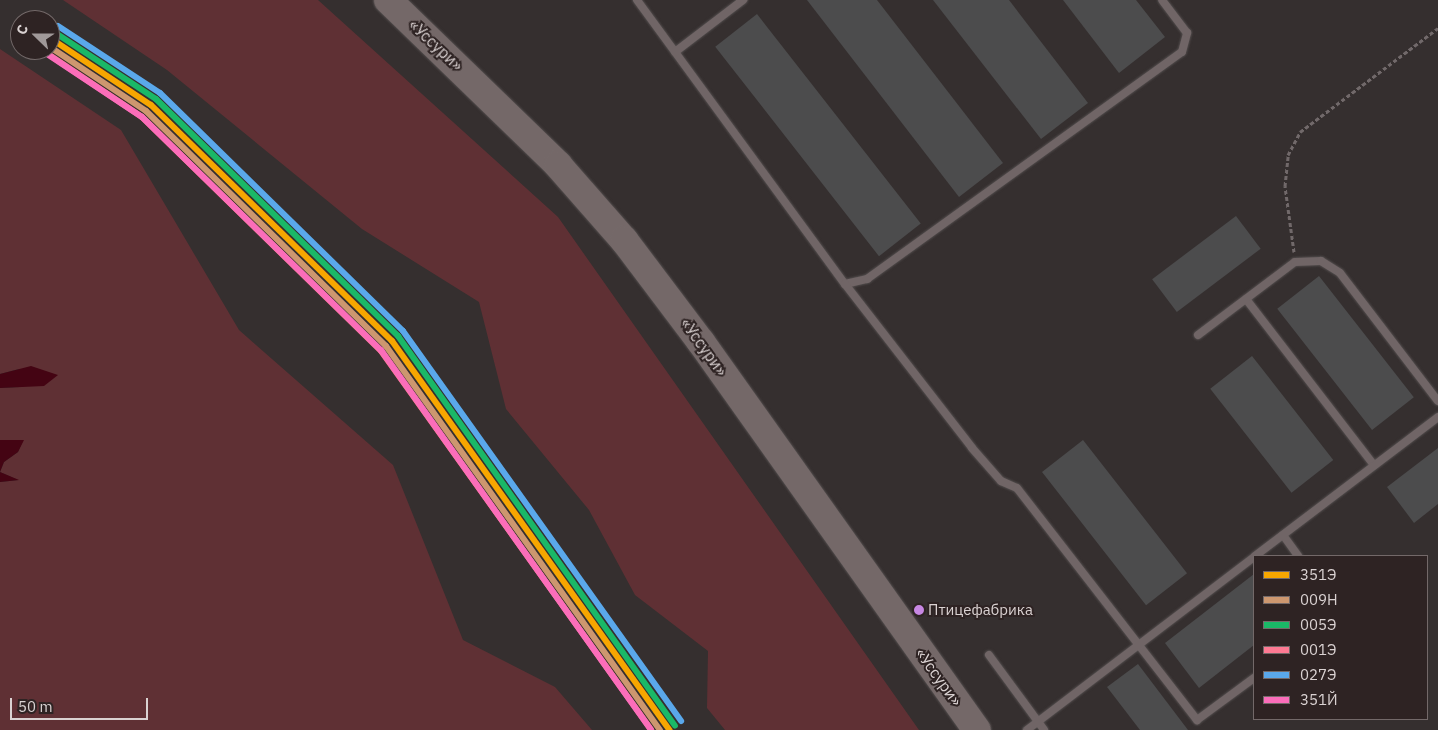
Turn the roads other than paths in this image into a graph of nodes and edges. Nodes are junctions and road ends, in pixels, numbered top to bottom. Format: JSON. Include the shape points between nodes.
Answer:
{"nodes":[{"id":1,"x":388,"y":0,"type":"edge"},
{"id":2,"x":637,"y":0,"type":"edge"},
{"id":3,"x":743,"y":0,"type":"edge"},
{"id":4,"x":1162,"y":0,"type":"edge"},
{"id":5,"x":675,"y":52,"type":"junction"},
{"id":6,"x":845,"y":284,"type":"junction"},
{"id":7,"x":1246,"y":299,"type":"junction"},
{"id":8,"x":1198,"y":335,"type":"dead end"},
{"id":9,"x":1438,"y":401,"type":"edge"},
{"id":10,"x":1438,"y":417,"type":"edge"},
{"id":11,"x":1374,"y":466,"type":"junction"},
{"id":12,"x":1283,"y":535,"type":"junction"},
{"id":13,"x":1258,"y":555,"type":"edge"},
{"id":14,"x":1297,"y":555,"type":"edge"},
{"id":15,"x":1253,"y":558,"type":"edge"},
{"id":16,"x":1138,"y":644,"type":"junction"},
{"id":17,"x":990,"y":655,"type":"dead end"},
{"id":18,"x":1253,"y":679,"type":"edge"},
{"id":19,"x":1038,"y":722,"type":"junction"},
{"id":20,"x":977,"y":730,"type":"edge"},
{"id":21,"x":1027,"y":730,"type":"edge"},
{"id":22,"x":1044,"y":730,"type":"edge"}],
"edges":[{"from":1,"to":20,"type":"highway","name":"«Уссури»","via":[[551,159],[624,240],[701,342]]},
{"from":2,"to":5,"type":"lane"},
{"from":3,"to":5,"type":"lane"},
{"from":4,"to":6,"type":"lane","via":[[1187,33],[1182,52],[867,279]]},
{"from":5,"to":6,"type":"lane"},
{"from":6,"to":16,"type":"lane","via":[[972,448],[1001,481],[1017,488]]},
{"from":7,"to":8,"type":"lane"},
{"from":7,"to":9,"type":"lane","via":[[1295,262],[1321,261],[1340,273]]},
{"from":7,"to":11,"type":"lane"},
{"from":10,"to":11,"type":"lane"},
{"from":11,"to":12,"type":"lane"},
{"from":12,"to":13,"type":"lane"},
{"from":12,"to":14,"type":"lane"},
{"from":15,"to":16,"type":"lane"},
{"from":16,"to":18,"type":"lane","via":[[1197,720]]},
{"from":16,"to":19,"type":"lane"},
{"from":17,"to":19,"type":"lane"},
{"from":19,"to":21,"type":"lane"},
{"from":19,"to":22,"type":"lane"}]}
